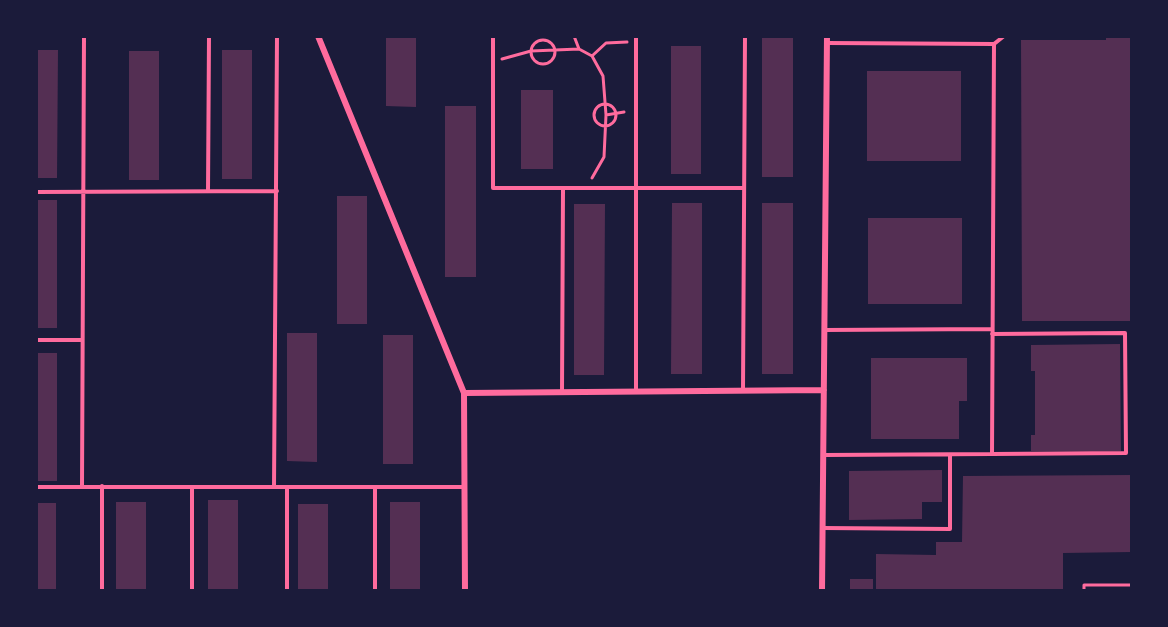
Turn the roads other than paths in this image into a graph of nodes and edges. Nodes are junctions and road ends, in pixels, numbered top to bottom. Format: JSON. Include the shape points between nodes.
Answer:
{"nodes":[{"id":1,"x":84,"y":36,"type":"edge"},
{"id":2,"x":209,"y":36,"type":"edge"},
{"id":3,"x":277,"y":36,"type":"edge"},
{"id":4,"x":318,"y":36,"type":"edge"},
{"id":5,"x":493,"y":36,"type":"edge"},
{"id":6,"x":636,"y":36,"type":"edge"},
{"id":7,"x":745,"y":36,"type":"edge"},
{"id":8,"x":1004,"y":36,"type":"edge"},
{"id":9,"x":827,"y":39,"type":"edge"},
{"id":10,"x":993,"y":44,"type":"junction"},
{"id":11,"x":563,"y":188,"type":"junction"},
{"id":12,"x":636,"y":188,"type":"junction"},
{"id":13,"x":744,"y":189,"type":"junction"},
{"id":14,"x":208,"y":191,"type":"junction"},
{"id":15,"x":277,"y":191,"type":"junction"},
{"id":16,"x":36,"y":192,"type":"edge"},
{"id":17,"x":83,"y":192,"type":"junction"},
{"id":18,"x":824,"y":330,"type":"junction"},
{"id":19,"x":992,"y":332,"type":"junction"},
{"id":20,"x":36,"y":340,"type":"edge"},
{"id":21,"x":82,"y":340,"type":"junction"},
{"id":22,"x":743,"y":390,"type":"junction"},
{"id":23,"x":824,"y":390,"type":"junction"},
{"id":24,"x":636,"y":391,"type":"junction"},
{"id":25,"x":562,"y":392,"type":"junction"},
{"id":26,"x":464,"y":393,"type":"junction"},
{"id":27,"x":992,"y":454,"type":"junction"},
{"id":28,"x":824,"y":455,"type":"junction"},
{"id":29,"x":950,"y":455,"type":"junction"},
{"id":30,"x":82,"y":486,"type":"junction"},
{"id":31,"x":102,"y":486,"type":"junction"},
{"id":32,"x":192,"y":486,"type":"junction"},
{"id":33,"x":36,"y":487,"type":"edge"},
{"id":34,"x":274,"y":487,"type":"junction"},
{"id":35,"x":287,"y":487,"type":"junction"},
{"id":36,"x":375,"y":487,"type":"junction"},
{"id":37,"x":464,"y":487,"type":"junction"},
{"id":38,"x":823,"y":528,"type":"junction"},
{"id":39,"x":102,"y":591,"type":"edge"},
{"id":40,"x":192,"y":591,"type":"edge"},
{"id":41,"x":287,"y":591,"type":"edge"},
{"id":42,"x":375,"y":591,"type":"edge"},
{"id":43,"x":465,"y":591,"type":"edge"},
{"id":44,"x":822,"y":591,"type":"edge"}],
"edges":[{"from":1,"to":17,"type":"lane"},
{"from":2,"to":14,"type":"lane"},
{"from":3,"to":15,"type":"lane"},
{"from":4,"to":26,"type":"street"},
{"from":5,"to":11,"type":"lane","via":[[493,188]]},
{"from":6,"to":12,"type":"lane"},
{"from":7,"to":13,"type":"lane"},
{"from":8,"to":10,"type":"lane"},
{"from":9,"to":10,"type":"lane"},
{"from":9,"to":18,"type":"street"},
{"from":10,"to":19,"type":"lane"},
{"from":11,"to":12,"type":"lane"},
{"from":11,"to":25,"type":"lane"},
{"from":12,"to":13,"type":"lane"},
{"from":12,"to":24,"type":"lane"},
{"from":13,"to":22,"type":"lane"},
{"from":14,"to":15,"type":"lane"},
{"from":14,"to":17,"type":"lane"},
{"from":15,"to":34,"type":"lane"},
{"from":16,"to":17,"type":"lane"},
{"from":17,"to":21,"type":"lane"},
{"from":18,"to":19,"type":"lane"},
{"from":18,"to":23,"type":"street"},
{"from":19,"to":27,"type":"lane"},
{"from":19,"to":27,"type":"lane","via":[[1125,333],[1126,453]]},
{"from":20,"to":21,"type":"lane"},
{"from":21,"to":30,"type":"lane"},
{"from":22,"to":23,"type":"street"},
{"from":22,"to":24,"type":"street"},
{"from":23,"to":28,"type":"street"},
{"from":24,"to":25,"type":"street"},
{"from":25,"to":26,"type":"street"},
{"from":26,"to":37,"type":"street"},
{"from":27,"to":29,"type":"lane"},
{"from":28,"to":29,"type":"lane"},
{"from":28,"to":38,"type":"street"},
{"from":29,"to":38,"type":"lane","via":[[950,529]]},
{"from":30,"to":31,"type":"lane"},
{"from":30,"to":33,"type":"lane"},
{"from":31,"to":32,"type":"lane"},
{"from":31,"to":39,"type":"lane"},
{"from":32,"to":34,"type":"lane"},
{"from":32,"to":40,"type":"lane"},
{"from":34,"to":35,"type":"lane"},
{"from":35,"to":36,"type":"lane"},
{"from":35,"to":41,"type":"lane"},
{"from":36,"to":37,"type":"lane"},
{"from":36,"to":42,"type":"lane"},
{"from":37,"to":43,"type":"street"},
{"from":38,"to":44,"type":"street"}]}
